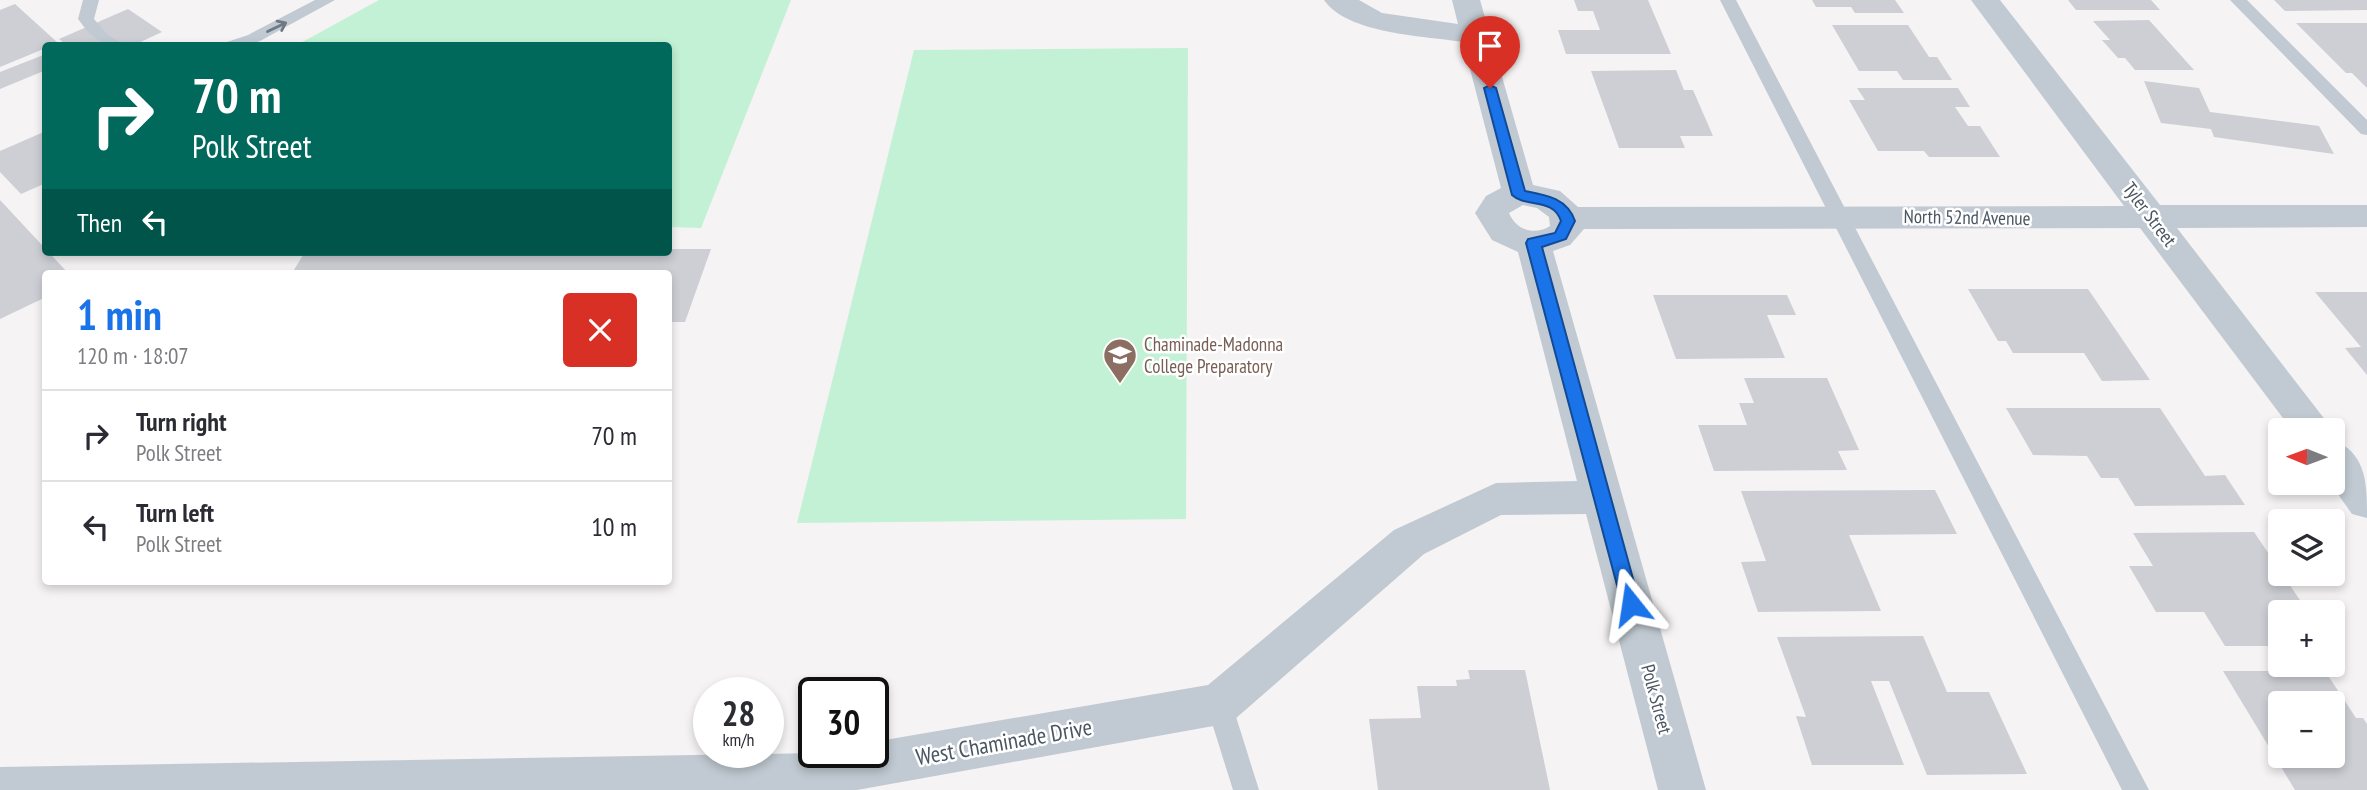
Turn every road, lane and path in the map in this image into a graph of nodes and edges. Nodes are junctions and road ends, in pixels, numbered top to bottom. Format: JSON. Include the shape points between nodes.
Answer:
{"nodes":[{"id":1,"x":91,"y":0,"type":"edge"},
{"id":2,"x":327,"y":0,"type":"edge"},
{"id":3,"x":1338,"y":0,"type":"edge"},
{"id":4,"x":1466,"y":0,"type":"edge"},
{"id":5,"x":1728,"y":0,"type":"edge"},
{"id":6,"x":1985,"y":0,"type":"edge"},
{"id":7,"x":2238,"y":0,"type":"edge"},
{"id":8,"x":1476,"y":35,"type":"junction"},
{"id":9,"x":110,"y":42,"type":"edge"},
{"id":10,"x":238,"y":42,"type":"edge"},
{"id":11,"x":2367,"y":130,"type":"edge"},
{"id":12,"x":1519,"y":195,"type":"junction"},
{"id":13,"x":1840,"y":216,"type":"junction"},
{"id":14,"x":2367,"y":216,"type":"edge"},
{"id":15,"x":2154,"y":219,"type":"junction"},
{"id":16,"x":1550,"y":230,"type":"junction"},
{"id":17,"x":2305,"y":418,"type":"edge"},
{"id":18,"x":2345,"y":472,"type":"edge"},
{"id":19,"x":1602,"y":497,"type":"junction"},
{"id":20,"x":2367,"y":502,"type":"edge"},
{"id":21,"x":1219,"y":704,"type":"junction"},
{"id":22,"x":791,"y":784,"type":"edge"},
{"id":23,"x":352,"y":788,"type":"edge"},
{"id":24,"x":0,"y":790,"type":"edge"},
{"id":25,"x":1246,"y":790,"type":"edge"},
{"id":26,"x":1682,"y":790,"type":"edge"},
{"id":27,"x":2136,"y":790,"type":"edge"}],
"edges":[{"from":1,"to":9,"type":"lane","via":[[86,19]]},
{"from":10,"to":2,"type":"lane","one_way":true},
{"from":3,"to":8,"type":"street","via":[[1375,20]]},
{"from":4,"to":8,"type":"street"},
{"from":5,"to":13,"type":"lane"},
{"from":6,"to":15,"type":"street","name":"Tyler Street"},
{"from":7,"to":11,"type":"lane"},
{"from":8,"to":12,"type":"street"},
{"from":12,"to":16,"type":"street","via":[[1558,205]]},
{"from":12,"to":16,"type":"street","via":[[1495,206],[1494,221],[1507,235]]},
{"from":13,"to":15,"type":"street","name":"North 52nd Avenue"},
{"from":13,"to":16,"type":"street","name":"North 52nd Avenue"},
{"from":13,"to":27,"type":"lane"},
{"from":14,"to":15,"type":"street","name":"North 52nd Avenue"},
{"from":15,"to":17,"type":"street","name":"Tyler Street"},
{"from":16,"to":19,"type":"street","name":"Polk Street"},
{"from":18,"to":20,"type":"street"},
{"from":19,"to":21,"type":"street","via":[[1496,499],[1409,542]]},
{"from":19,"to":26,"type":"street","name":"Polk Street"},
{"from":21,"to":22,"type":"street","name":"West Chaminade Drive"},
{"from":21,"to":25,"type":"lane"},
{"from":22,"to":23,"type":"street","name":"West Chaminade Drive"},
{"from":23,"to":24,"type":"street","name":"West Chaminade Drive"}]}
